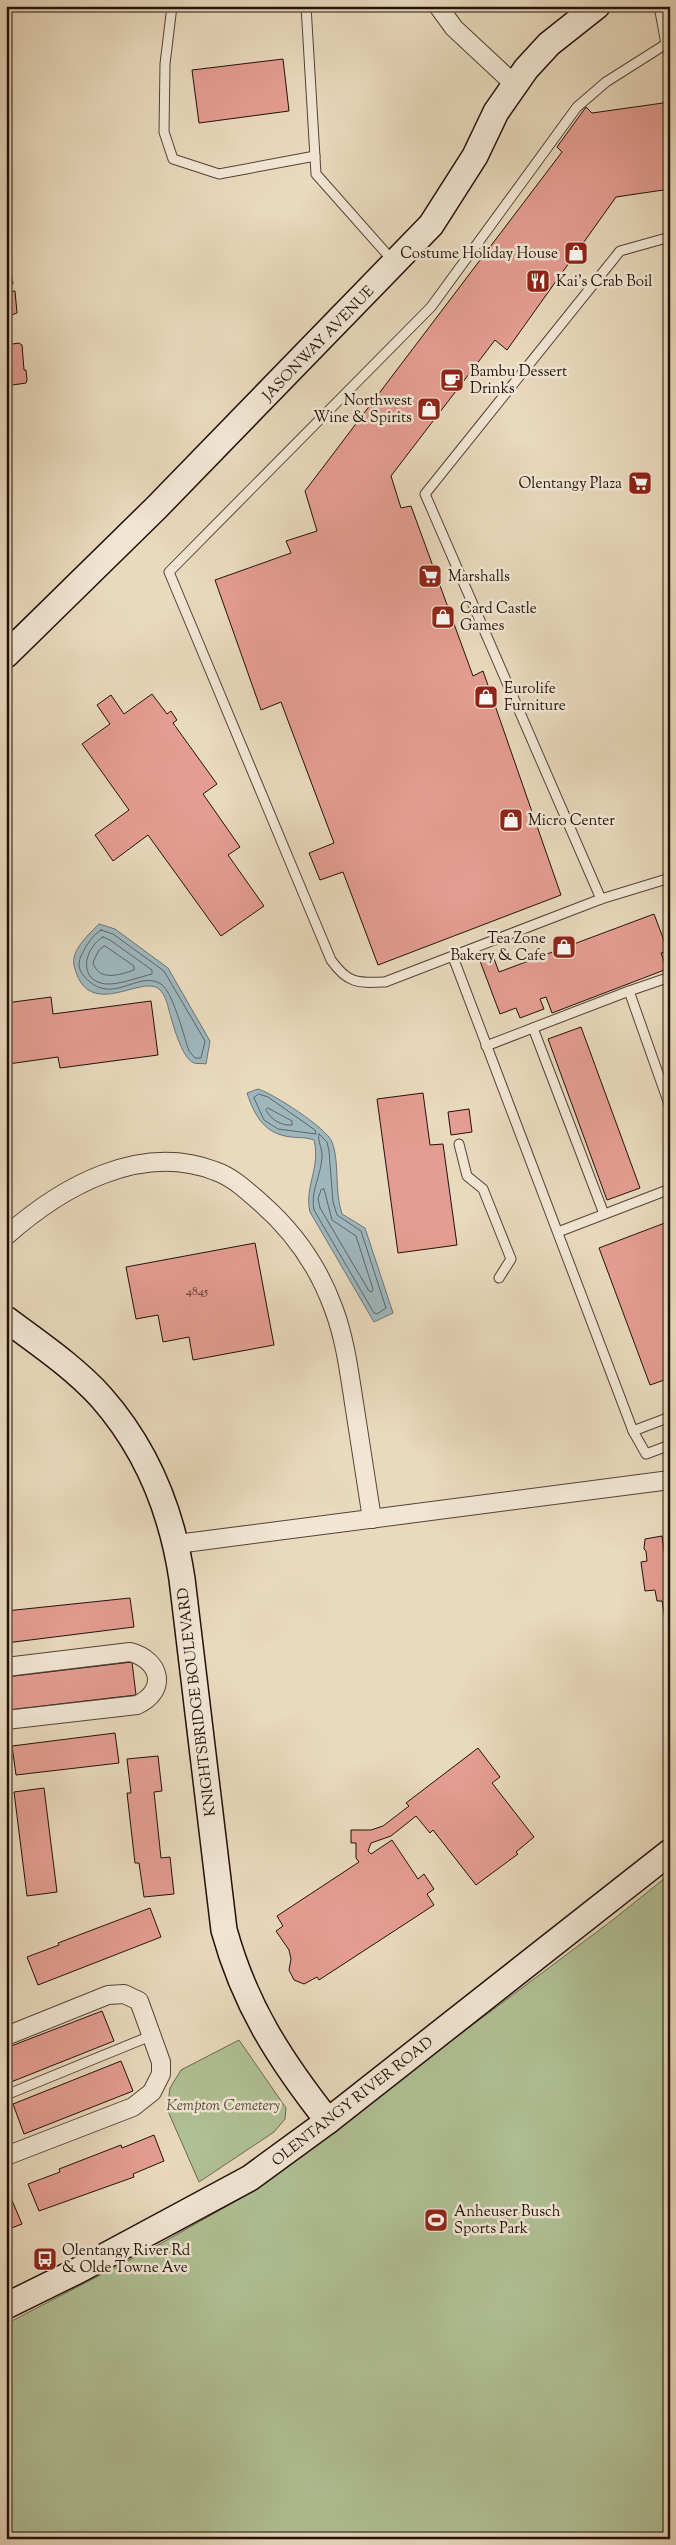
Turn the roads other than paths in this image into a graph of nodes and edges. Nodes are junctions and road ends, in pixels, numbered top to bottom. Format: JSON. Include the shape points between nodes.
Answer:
{"nodes":[{"id":1,"x":172,"y":6,"type":"edge"},
{"id":2,"x":306,"y":6,"type":"edge"},
{"id":3,"x":438,"y":6,"type":"edge"},
{"id":4,"x":597,"y":6,"type":"edge"},
{"id":5,"x":659,"y":6,"type":"edge"},
{"id":6,"x":668,"y":44,"type":"edge"},
{"id":7,"x":514,"y":84,"type":"junction"},
{"id":8,"x":315,"y":156,"type":"junction"},
{"id":9,"x":670,"y":237,"type":"edge"},
{"id":10,"x":395,"y":263,"type":"junction"},
{"id":11,"x":6,"y":655,"type":"edge"},
{"id":12,"x":670,"y":878,"type":"edge"},
{"id":13,"x":601,"y":899,"type":"junction"},
{"id":14,"x":453,"y":957,"type":"junction"},
{"id":15,"x":670,"y":976,"type":"edge"},
{"id":16,"x":629,"y":991,"type":"junction"},
{"id":17,"x":533,"y":1028,"type":"junction"},
{"id":18,"x":486,"y":1046,"type":"junction"},
{"id":19,"x":670,"y":1107,"type":"edge"},
{"id":20,"x":460,"y":1144,"type":"dead end"},
{"id":21,"x":670,"y":1189,"type":"edge"},
{"id":22,"x":604,"y":1214,"type":"junction"},
{"id":23,"x":558,"y":1232,"type":"junction"},
{"id":24,"x":6,"y":1236,"type":"edge"},
{"id":25,"x":499,"y":1278,"type":"dead end"},
{"id":26,"x":6,"y":1320,"type":"edge"},
{"id":27,"x":670,"y":1416,"type":"edge"},
{"id":28,"x":634,"y":1431,"type":"junction"},
{"id":29,"x":670,"y":1445,"type":"edge"},
{"id":30,"x":670,"y":1480,"type":"edge"},
{"id":31,"x":372,"y":1518,"type":"junction"},
{"id":32,"x":177,"y":1544,"type":"junction"},
{"id":33,"x":6,"y":1667,"type":"edge"},
{"id":34,"x":6,"y":1720,"type":"edge"},
{"id":35,"x":670,"y":1852,"type":"edge"},
{"id":36,"x":153,"y":2035,"type":"junction"},
{"id":37,"x":6,"y":2036,"type":"edge"},
{"id":38,"x":6,"y":2094,"type":"edge"},
{"id":39,"x":328,"y":2121,"type":"junction"},
{"id":40,"x":6,"y":2156,"type":"edge"},
{"id":41,"x":6,"y":2306,"type":"edge"}],
"edges":[{"from":1,"to":8,"type":"lane","via":[[165,64],[164,132],[173,159],[219,174]]},
{"from":2,"to":8,"type":"lane"},
{"from":3,"to":7,"type":"street","via":[[454,28]]},
{"from":4,"to":7,"type":"street","name":"JASONWAY AVENUE","via":[[549,44]]},
{"from":5,"to":6,"type":"lane"},
{"from":6,"to":14,"type":"lane","via":[[606,82],[577,107],[431,307],[169,572],[331,960],[342,976],[359,983],[385,982]]},
{"from":7,"to":10,"type":"street","name":"JASONWAY AVENUE","via":[[456,188],[431,225]]},
{"from":8,"to":10,"type":"lane","via":[[316,174]]},
{"from":9,"to":13,"type":"lane","via":[[620,251],[425,494]]},
{"from":10,"to":11,"type":"street","name":"JASONWAY AVENUE","via":[[157,507]]},
{"from":12,"to":13,"type":"lane"},
{"from":13,"to":14,"type":"lane"},
{"from":14,"to":18,"type":"lane"},
{"from":15,"to":16,"type":"lane"},
{"from":16,"to":17,"type":"lane"},
{"from":16,"to":19,"type":"lane"},
{"from":17,"to":18,"type":"lane"},
{"from":17,"to":22,"type":"lane"},
{"from":18,"to":23,"type":"lane"},
{"from":20,"to":25,"type":"lane","via":[[467,1176],[483,1188],[511,1259]]},
{"from":21,"to":22,"type":"lane"},
{"from":22,"to":23,"type":"lane"},
{"from":23,"to":28,"type":"lane"},
{"from":24,"to":31,"type":"street","via":[[70,1189],[109,1171],[143,1164],[178,1162],[197,1165],[216,1171],[244,1188],[297,1239],[319,1274],[333,1308],[345,1346]]},
{"from":26,"to":32,"type":"street","name":"KNIGHTSBRIDGE BOULEVARD","via":[[71,1370],[100,1396],[120,1422],[151,1473]]},
{"from":27,"to":28,"type":"lane"},
{"from":28,"to":29,"type":"lane","via":[[646,1454]]},
{"from":30,"to":31,"type":"street"},
{"from":31,"to":32,"type":"street"},
{"from":32,"to":39,"type":"street","name":"KNIGHTSBRIDGE BOULEVARD","via":[[224,1930],[235,1967],[256,2016],[304,2091]]},
{"from":33,"to":34,"type":"street","via":[[130,1652],[148,1660],[157,1678],[156,1690],[148,1700],[137,1705]]},
{"from":35,"to":39,"type":"street","name":"OLENTANGY RIVER ROAD"},
{"from":36,"to":37,"type":"street","via":[[138,2001],[124,1994],[108,1995]]},
{"from":36,"to":38,"type":"lane"},
{"from":36,"to":40,"type":"street","via":[[161,2074],[146,2098],[133,2107]]},
{"from":39,"to":41,"type":"street","name":"OLENTANGY RIVER ROAD","via":[[236,2187]]}]}
